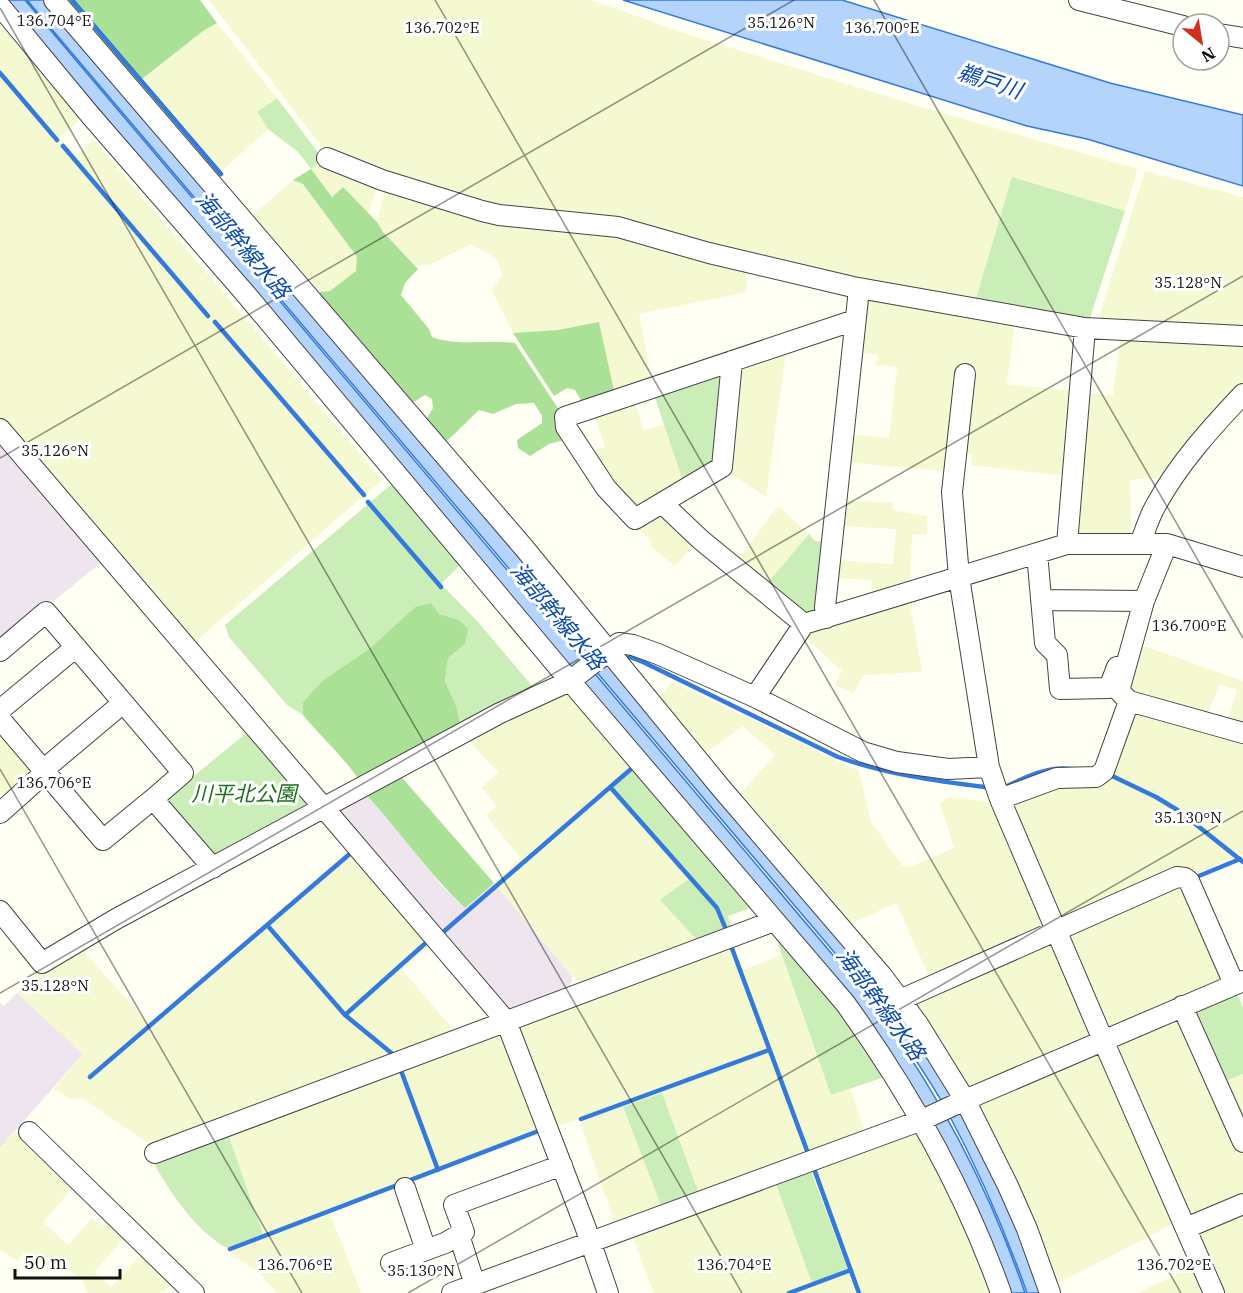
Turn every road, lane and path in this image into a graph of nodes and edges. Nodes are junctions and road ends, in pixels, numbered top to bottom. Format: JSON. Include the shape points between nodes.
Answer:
{"nodes":[{"id":1,"x":54,"y":0,"type":"edge"},
{"id":2,"x":1079,"y":0,"type":"edge"},
{"id":3,"x":0,"y":6,"type":"edge"},
{"id":4,"x":1171,"y":23,"type":"edge"},
{"id":5,"x":327,"y":158,"type":"dead end"},
{"id":6,"x":859,"y":289,"type":"junction"},
{"id":7,"x":855,"y":320,"type":"junction"},
{"id":8,"x":1085,"y":328,"type":"junction"},
{"id":9,"x":1243,"y":336,"type":"edge"},
{"id":10,"x":732,"y":361,"type":"junction"},
{"id":11,"x":965,"y":374,"type":"dead end"},
{"id":12,"x":1243,"y":394,"type":"edge"},
{"id":13,"x":0,"y":429,"type":"edge"},
{"id":14,"x":662,"y":503,"type":"junction"},
{"id":15,"x":1066,"y":544,"type":"junction"},
{"id":16,"x":1140,"y":544,"type":"junction"},
{"id":17,"x":1167,"y":544,"type":"junction"},
{"id":18,"x":1037,"y":553,"type":"junction"},
{"id":19,"x":1243,"y":567,"type":"edge"},
{"id":20,"x":959,"y":577,"type":"junction"},
{"id":21,"x":1041,"y":600,"type":"junction"},
{"id":22,"x":1143,"y":605,"type":"junction"},
{"id":23,"x":826,"y":618,"type":"junction"},
{"id":24,"x":804,"y":624,"type":"junction"},
{"id":25,"x":76,"y":647,"type":"junction"},
{"id":26,"x":609,"y":650,"type":"junction"},
{"id":27,"x":0,"y":651,"type":"edge"},
{"id":28,"x":573,"y":679,"type":"junction"},
{"id":29,"x":755,"y":697,"type":"junction"},
{"id":30,"x":1129,"y":701,"type":"junction"},
{"id":31,"x":123,"y":702,"type":"junction"},
{"id":32,"x":0,"y":710,"type":"edge"},
{"id":33,"x":0,"y":719,"type":"edge"},
{"id":34,"x":1243,"y":733,"type":"edge"},
{"id":35,"x":989,"y":767,"type":"junction"},
{"id":36,"x":44,"y":771,"type":"junction"},
{"id":37,"x":153,"y":799,"type":"junction"},
{"id":38,"x":1000,"y":799,"type":"junction"},
{"id":39,"x":324,"y":807,"type":"junction"},
{"id":40,"x":0,"y":813,"type":"edge"},
{"id":41,"x":213,"y":868,"type":"junction"},
{"id":42,"x":0,"y":911,"type":"edge"},
{"id":43,"x":774,"y":921,"type":"junction"},
{"id":44,"x":1056,"y":930,"type":"junction"},
{"id":45,"x":1239,"y":983,"type":"edge"},
{"id":46,"x":900,"y":1000,"type":"junction"},
{"id":47,"x":1182,"y":1006,"type":"junction"},
{"id":48,"x":506,"y":1021,"type":"junction"},
{"id":49,"x":1103,"y":1040,"type":"junction"},
{"id":50,"x":965,"y":1100,"type":"junction"},
{"id":51,"x":925,"y":1119,"type":"junction"},
{"id":52,"x":29,"y":1132,"type":"dead end"},
{"id":53,"x":1243,"y":1142,"type":"edge"},
{"id":54,"x":155,"y":1153,"type":"dead end"},
{"id":55,"x":562,"y":1165,"type":"junction"},
{"id":56,"x":405,"y":1188,"type":"dead end"},
{"id":57,"x":1243,"y":1204,"type":"edge"},
{"id":58,"x":1186,"y":1228,"type":"junction"},
{"id":59,"x":459,"y":1235,"type":"junction"},
{"id":60,"x":590,"y":1244,"type":"junction"},
{"id":61,"x":426,"y":1250,"type":"junction"},
{"id":62,"x":391,"y":1263,"type":"dead end"},
{"id":63,"x":483,"y":1287,"type":"edge"},
{"id":64,"x":194,"y":1293,"type":"edge"},
{"id":65,"x":452,"y":1293,"type":"edge"},
{"id":66,"x":608,"y":1293,"type":"edge"},
{"id":67,"x":1001,"y":1293,"type":"edge"},
{"id":68,"x":1050,"y":1293,"type":"edge"},
{"id":69,"x":1214,"y":1293,"type":"edge"}],
"edges":[{"from":1,"to":26,"type":"street"},
{"from":2,"to":4,"type":"street"},
{"from":3,"to":28,"type":"street"},
{"from":5,"to":6,"type":"street","via":[[382,180],[482,211],[618,227]]},
{"from":6,"to":7,"type":"street"},
{"from":6,"to":8,"type":"street"},
{"from":7,"to":10,"type":"street"},
{"from":7,"to":23,"type":"street"},
{"from":8,"to":9,"type":"street"},
{"from":8,"to":15,"type":"street"},
{"from":10,"to":14,"type":"street","via":[[722,467]]},
{"from":10,"to":14,"type":"street","via":[[565,417],[566,427],[606,488],[635,519]]},
{"from":11,"to":20,"type":"street","via":[[952,492]]},
{"from":12,"to":16,"type":"street","via":[[1172,478],[1154,507]]},
{"from":13,"to":39,"type":"street"},
{"from":14,"to":24,"type":"street"},
{"from":15,"to":16,"type":"street"},
{"from":15,"to":18,"type":"street"},
{"from":16,"to":17,"type":"street"},
{"from":17,"to":19,"type":"street"},
{"from":17,"to":22,"type":"street"},
{"from":18,"to":20,"type":"street"},
{"from":18,"to":21,"type":"street"},
{"from":20,"to":23,"type":"street"},
{"from":20,"to":35,"type":"street"},
{"from":21,"to":22,"type":"street"},
{"from":21,"to":22,"type":"street","via":[[1045,643],[1057,655],[1060,689],[1109,688]]},
{"from":22,"to":30,"type":"street","via":[[1119,691]]},
{"from":23,"to":24,"type":"street"},
{"from":24,"to":29,"type":"street"},
{"from":25,"to":27,"type":"street","via":[[46,612]]},
{"from":25,"to":31,"type":"street"},
{"from":25,"to":32,"type":"street"},
{"from":26,"to":28,"type":"street"},
{"from":26,"to":29,"type":"street","via":[[619,643],[633,645]]},
{"from":26,"to":46,"type":"street"},
{"from":28,"to":39,"type":"street","via":[[500,713]]},
{"from":28,"to":43,"type":"street"},
{"from":29,"to":35,"type":"street","via":[[863,752],[897,762],[948,769]]},
{"from":30,"to":34,"type":"street"},
{"from":30,"to":38,"type":"street","via":[[1101,775],[1057,778]]},
{"from":31,"to":36,"type":"street"},
{"from":31,"to":37,"type":"street","via":[[183,773]]},
{"from":33,"to":36,"type":"street"},
{"from":35,"to":38,"type":"street"},
{"from":36,"to":37,"type":"street","via":[[103,840]]},
{"from":36,"to":40,"type":"street"},
{"from":37,"to":41,"type":"street"},
{"from":38,"to":44,"type":"street"},
{"from":39,"to":41,"type":"street"},
{"from":39,"to":48,"type":"street"},
{"from":41,"to":42,"type":"street","via":[[42,963]]},
{"from":43,"to":48,"type":"street"},
{"from":43,"to":51,"type":"street","via":[[845,1003]]},
{"from":44,"to":45,"type":"street","via":[[1177,877],[1185,878]]},
{"from":44,"to":46,"type":"street"},
{"from":44,"to":49,"type":"street"},
{"from":45,"to":47,"type":"street"},
{"from":46,"to":50,"type":"street"},
{"from":47,"to":49,"type":"street"},
{"from":47,"to":53,"type":"street"},
{"from":48,"to":54,"type":"street"},
{"from":48,"to":55,"type":"street"},
{"from":49,"to":50,"type":"street"},
{"from":49,"to":58,"type":"street"},
{"from":50,"to":51,"type":"street"},
{"from":50,"to":68,"type":"street","via":[[1027,1228]]},
{"from":51,"to":60,"type":"street"},
{"from":51,"to":67,"type":"street","via":[[987,1253]]},
{"from":52,"to":64,"type":"street"},
{"from":55,"to":59,"type":"street","via":[[454,1205],[464,1232]]},
{"from":55,"to":60,"type":"street"},
{"from":56,"to":61,"type":"street"},
{"from":57,"to":58,"type":"street"},
{"from":58,"to":69,"type":"street"},
{"from":59,"to":61,"type":"street"},
{"from":59,"to":63,"type":"street"},
{"from":60,"to":63,"type":"street"},
{"from":60,"to":66,"type":"street"},
{"from":61,"to":62,"type":"street"},
{"from":63,"to":65,"type":"street"}]}
